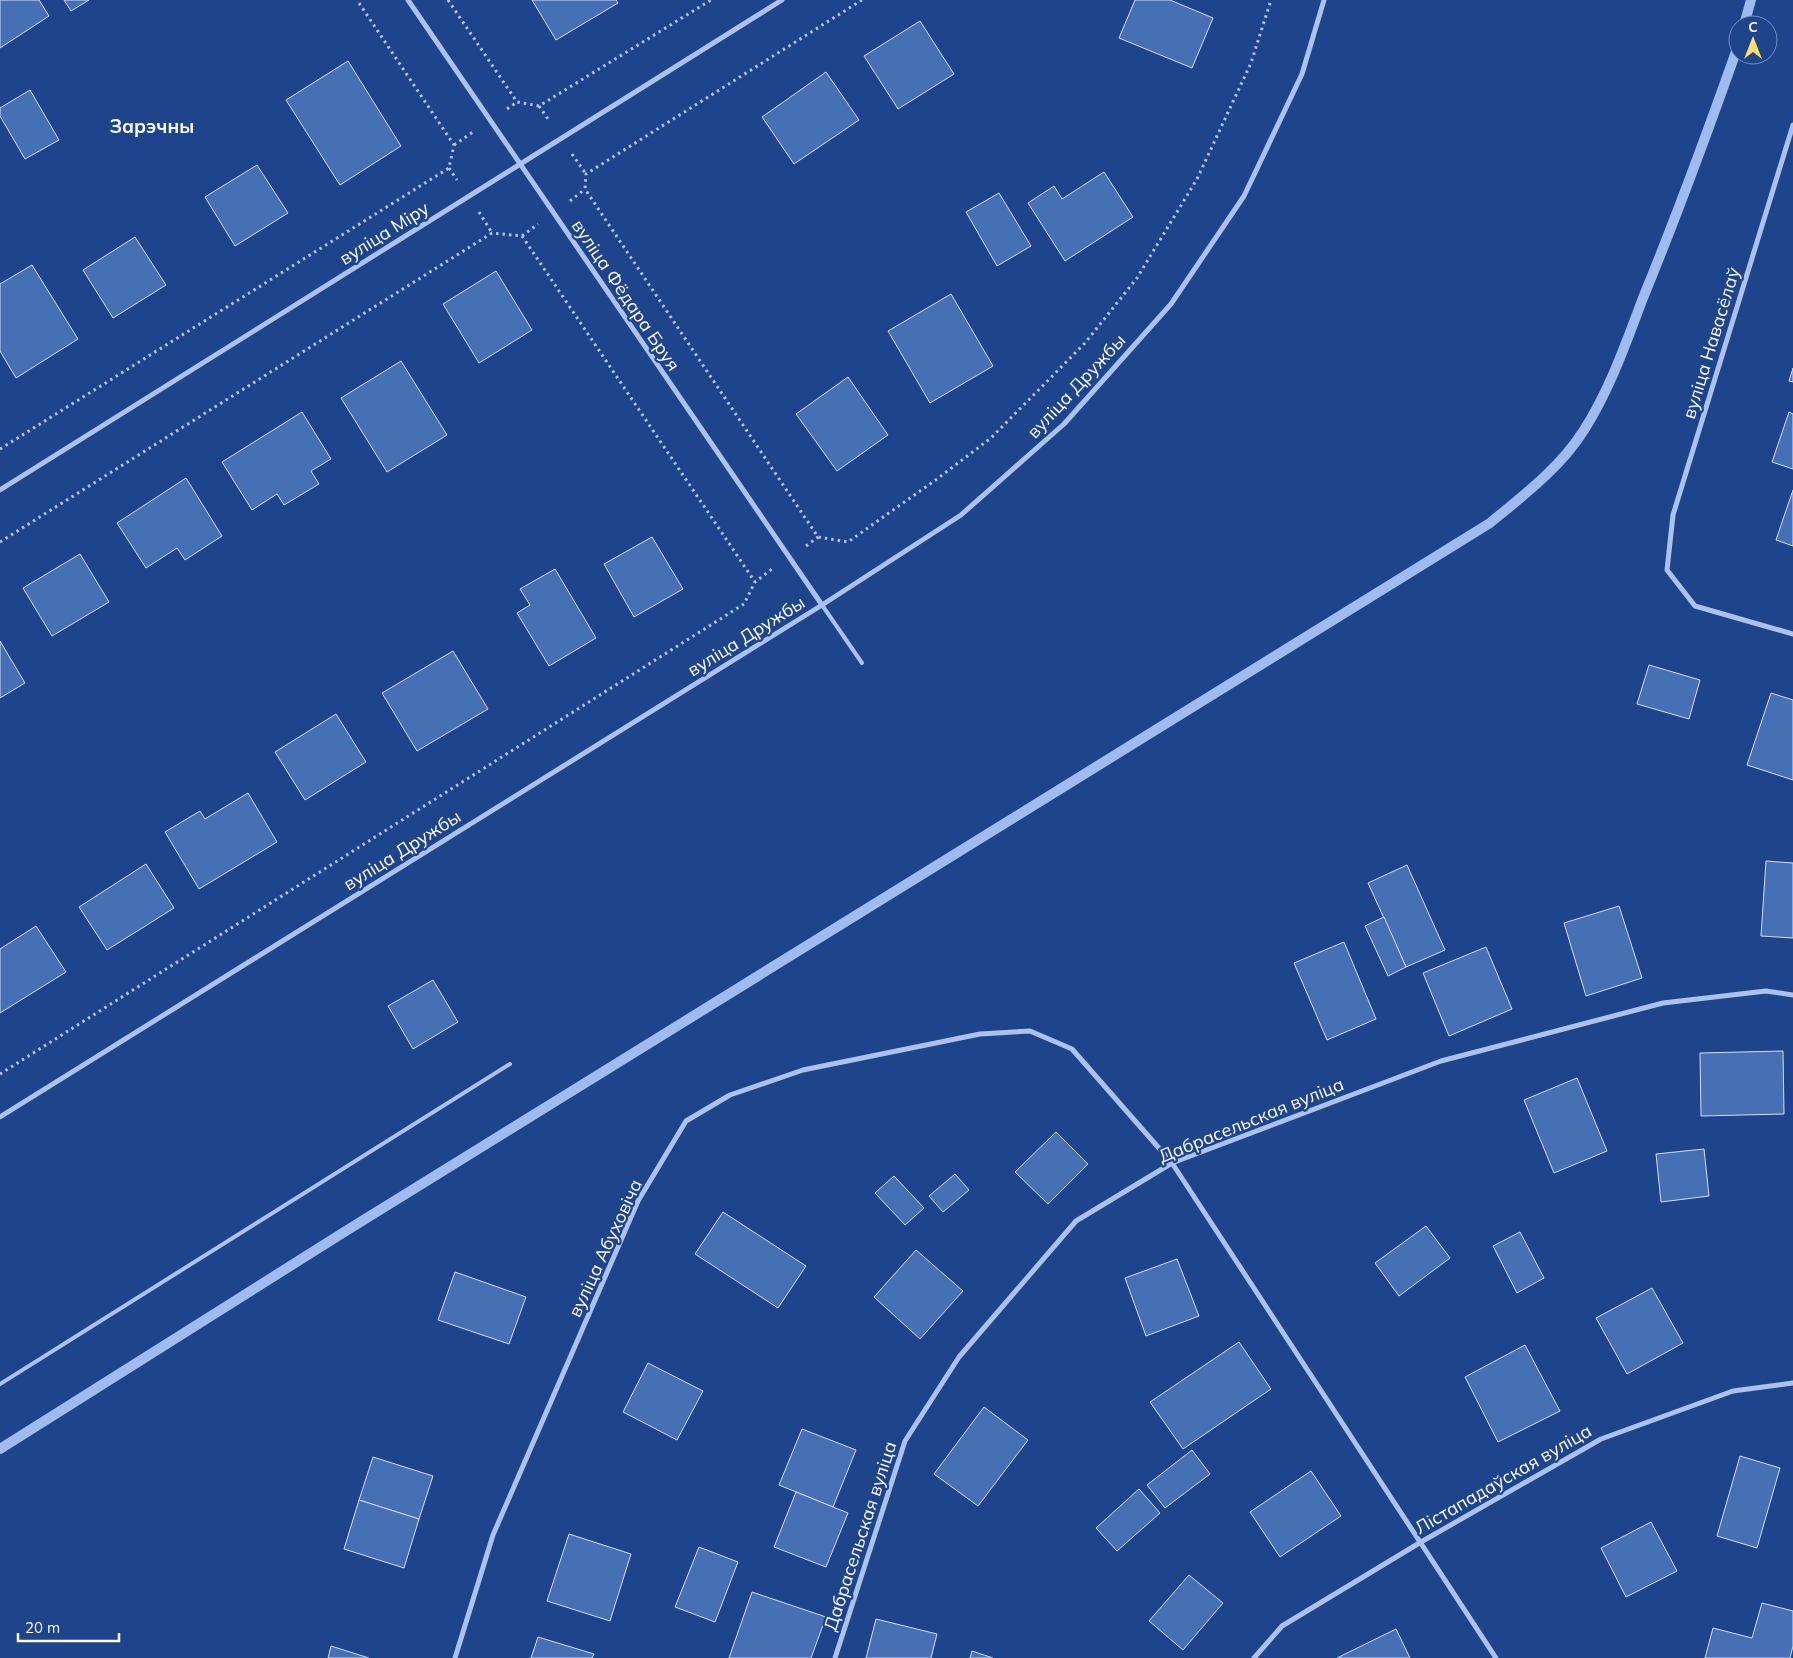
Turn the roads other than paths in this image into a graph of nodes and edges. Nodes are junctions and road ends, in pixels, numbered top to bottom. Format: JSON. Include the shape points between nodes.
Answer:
{"nodes":[{"id":1,"x":408,"y":0,"type":"edge"},
{"id":2,"x":782,"y":0,"type":"edge"},
{"id":3,"x":1324,"y":0,"type":"edge"},
{"id":4,"x":1793,"y":125,"type":"edge"},
{"id":5,"x":520,"y":164,"type":"junction"},
{"id":6,"x":0,"y":490,"type":"edge"},
{"id":7,"x":822,"y":605,"type":"junction"},
{"id":8,"x":1793,"y":634,"type":"edge"},
{"id":9,"x":862,"y":663,"type":"dead end"},
{"id":10,"x":1793,"y":996,"type":"edge"},
{"id":11,"x":510,"y":1064,"type":"dead end"},
{"id":12,"x":0,"y":1117,"type":"edge"},
{"id":13,"x":1172,"y":1163,"type":"junction"},
{"id":14,"x":1793,"y":1383,"type":"edge"},
{"id":15,"x":0,"y":1384,"type":"edge"},
{"id":16,"x":1421,"y":1542,"type":"junction"},
{"id":17,"x":455,"y":1658,"type":"edge"},
{"id":18,"x":835,"y":1658,"type":"edge"},
{"id":19,"x":1254,"y":1658,"type":"edge"},
{"id":20,"x":1496,"y":1658,"type":"edge"}],
"edges":[{"from":1,"to":5,"type":"street","name":"вуліца Фёдара Бруя"},
{"from":2,"to":5,"type":"street","name":"вуліца Міру"},
{"from":3,"to":7,"type":"street","name":"вуліца Дружбы","via":[[1302,74],[1244,196],[1171,304],[1064,424],[961,515]]},
{"from":4,"to":8,"type":"street","name":"вуліца Навасёлаў","via":[[1673,515],[1667,570],[1696,606]]},
{"from":5,"to":6,"type":"street","name":"вуліца Міру"},
{"from":5,"to":7,"type":"street","name":"вуліца Фёдара Бруя"},
{"from":7,"to":9,"type":"lane"},
{"from":7,"to":12,"type":"street","name":"вуліца Дружбы"},
{"from":10,"to":13,"type":"street","name":"Дабрасельская вуліца","via":[[1766,991],[1663,1002],[1441,1061]]},
{"from":11,"to":15,"type":"lane"},
{"from":13,"to":16,"type":"street","name":"вуліца Абуховіча"},
{"from":13,"to":17,"type":"street","name":"вуліца Абуховіча","via":[[1072,1049],[1030,1031],[980,1034],[803,1070],[730,1095],[686,1121],[638,1201],[493,1535]]},
{"from":13,"to":18,"type":"street","name":"Дабрасельская вуліца","via":[[1076,1221],[960,1357],[904,1441]]},
{"from":14,"to":16,"type":"street","name":"Лістападаўская вуліца","via":[[1733,1392],[1600,1439]]},
{"from":16,"to":19,"type":"street","name":"Лістападаўская вуліца","via":[[1282,1626]]},
{"from":16,"to":20,"type":"street","name":"вуліца Абуховіча"}]}
